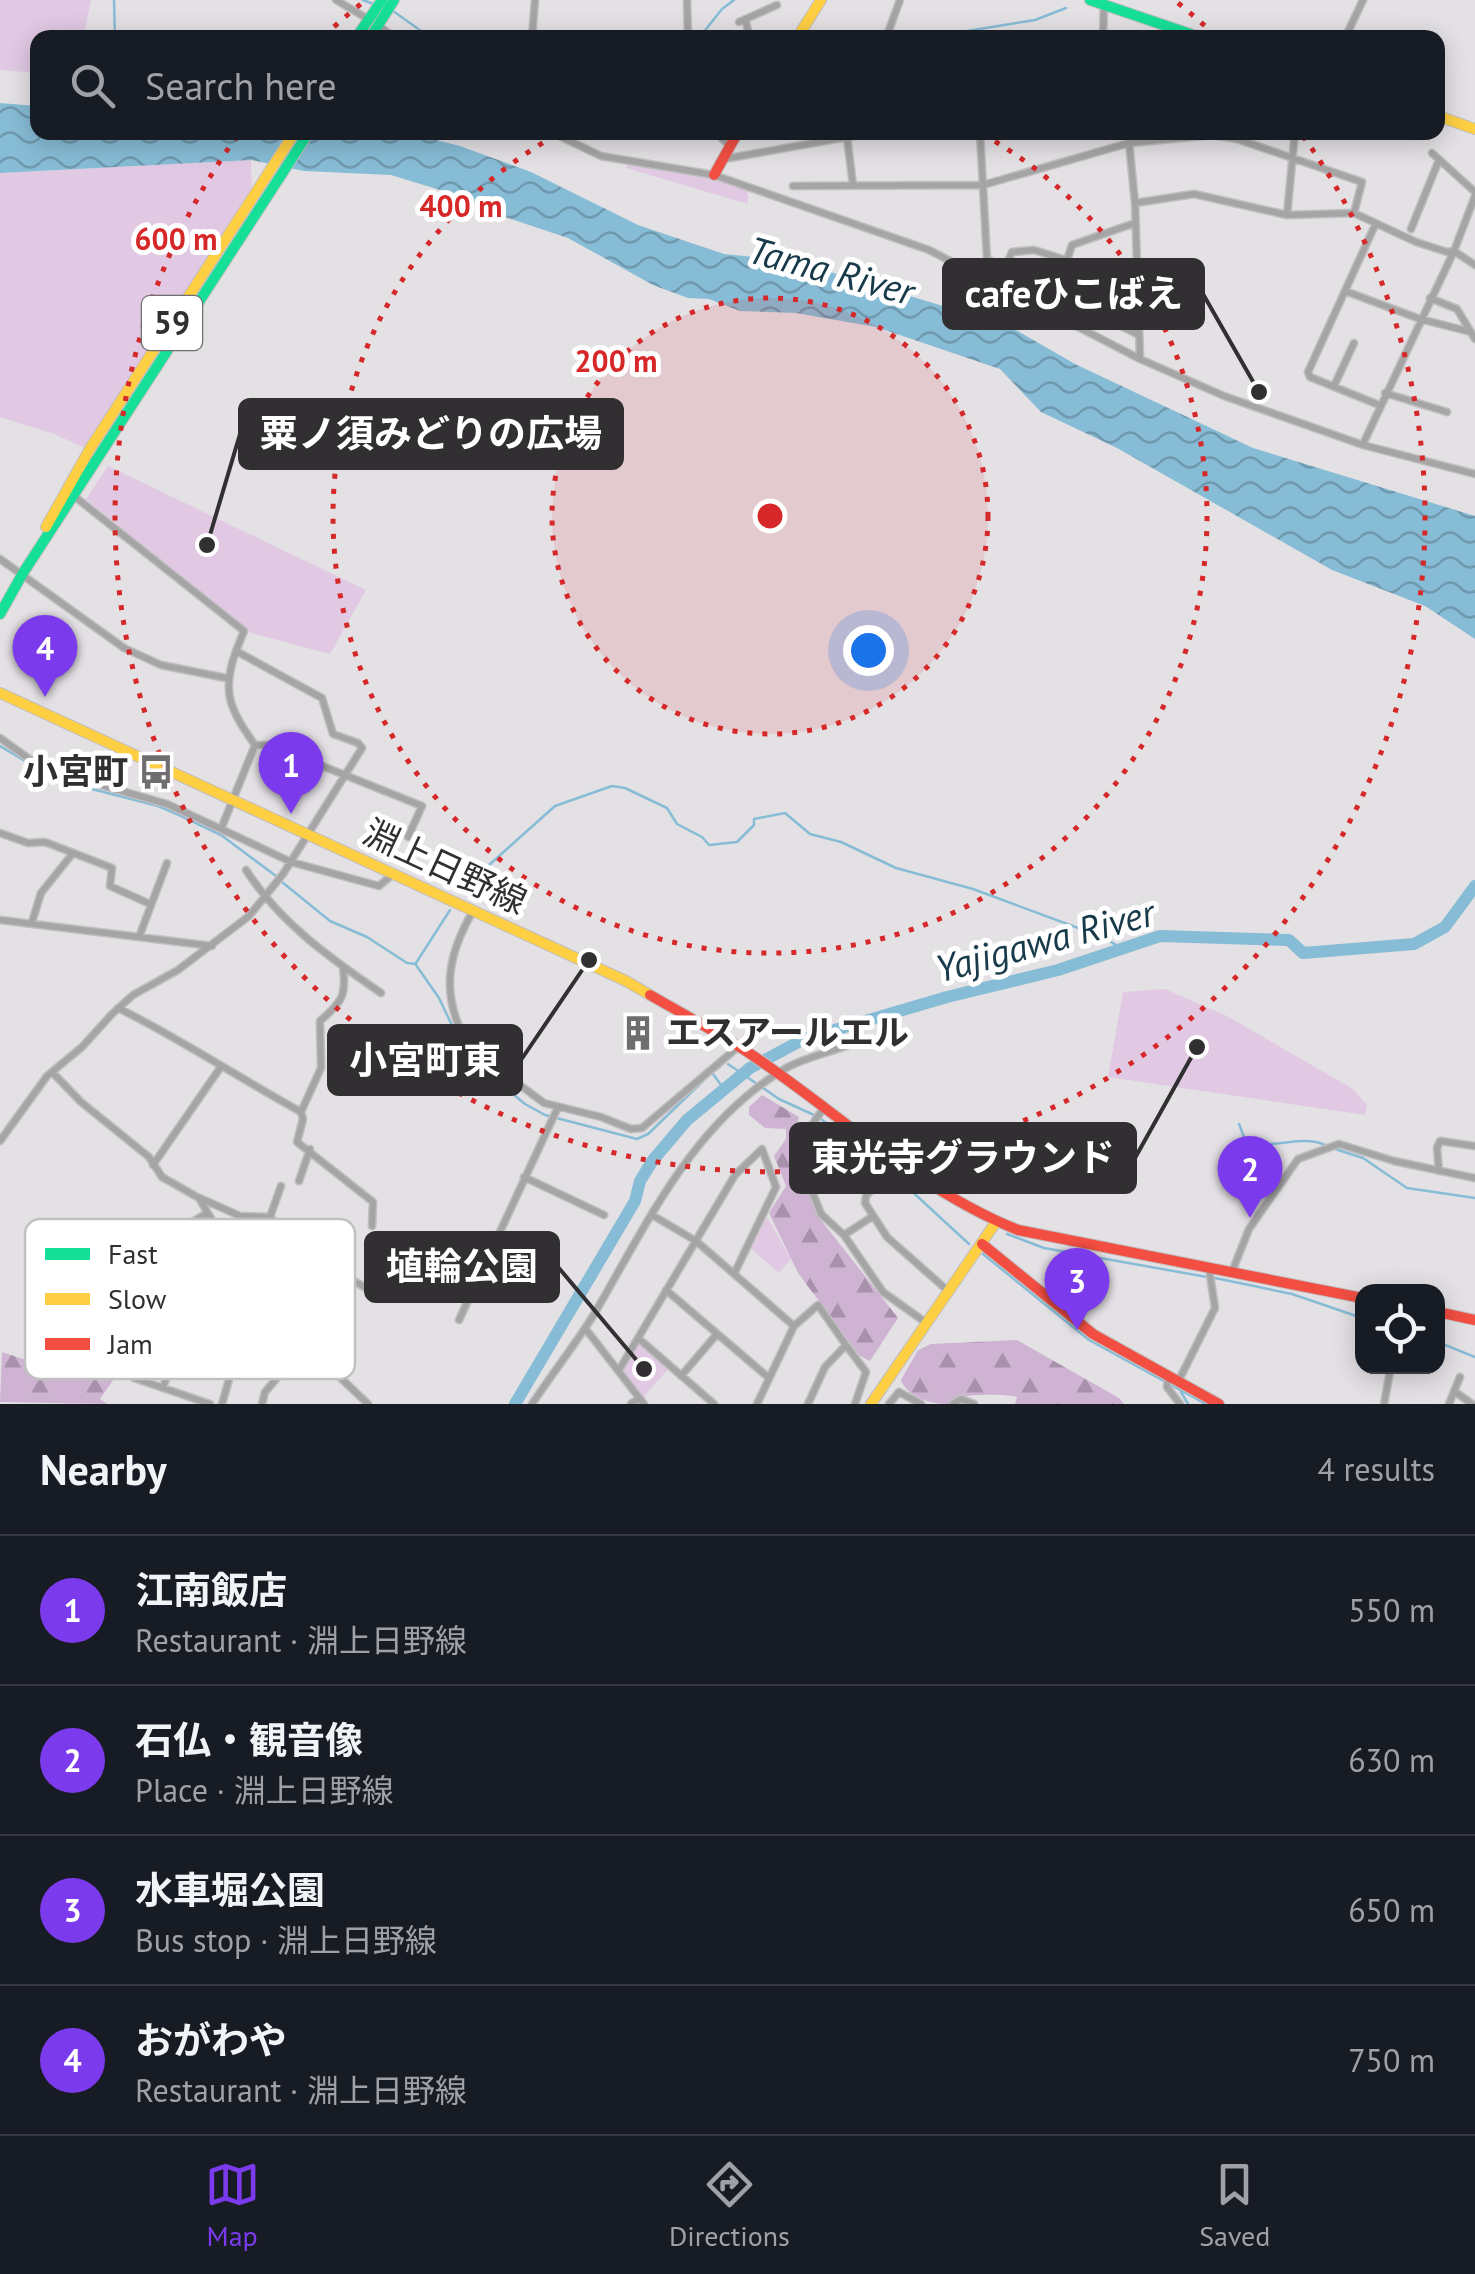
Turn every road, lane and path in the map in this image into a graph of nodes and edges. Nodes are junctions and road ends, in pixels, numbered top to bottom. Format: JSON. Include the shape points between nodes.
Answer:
{"nodes":[{"id":1,"x":336,"y":0,"type":"edge"},
{"id":2,"x":394,"y":0,"type":"edge"},
{"id":3,"x":535,"y":0,"type":"edge"},
{"id":4,"x":687,"y":0,"type":"edge"},
{"id":5,"x":820,"y":0,"type":"edge"},
{"id":6,"x":900,"y":0,"type":"edge"},
{"id":7,"x":1090,"y":0,"type":"edge"},
{"id":8,"x":1363,"y":0,"type":"edge"},
{"id":9,"x":1104,"y":2,"type":"edge"},
{"id":10,"x":772,"y":5,"type":"edge"},
{"id":11,"x":381,"y":7,"type":"edge"},
{"id":12,"x":371,"y":27,"type":"edge"},
{"id":13,"x":533,"y":30,"type":"edge"},
{"id":14,"x":688,"y":30,"type":"edge"},
{"id":15,"x":746,"y":30,"type":"edge"},
{"id":16,"x":802,"y":30,"type":"edge"},
{"id":17,"x":889,"y":30,"type":"edge"},
{"id":18,"x":1103,"y":30,"type":"edge"},
{"id":19,"x":1180,"y":30,"type":"edge"},
{"id":20,"x":1349,"y":30,"type":"edge"},
{"id":21,"x":1445,"y":118,"type":"edge"},
{"id":22,"x":1475,"y":129,"type":"edge"},
{"id":23,"x":290,"y":140,"type":"edge"},
{"id":24,"x":304,"y":140,"type":"edge"},
{"id":25,"x":568,"y":140,"type":"edge"},
{"id":26,"x":724,"y":140,"type":"edge"},
{"id":27,"x":733,"y":140,"type":"edge"},
{"id":28,"x":831,"y":140,"type":"edge"},
{"id":29,"x":848,"y":140,"type":"edge"},
{"id":30,"x":980,"y":140,"type":"edge"},
{"id":31,"x":1153,"y":140,"type":"edge"},
{"id":32,"x":1240,"y":140,"type":"edge"},
{"id":33,"x":1294,"y":140,"type":"edge"},
{"id":34,"x":1129,"y":142,"type":"junction"},
{"id":35,"x":730,"y":146,"type":"junction"},
{"id":36,"x":1432,"y":153,"type":"dead end"},
{"id":37,"x":1293,"y":158,"type":"junction"},
{"id":38,"x":722,"y":159,"type":"junction"},
{"id":39,"x":1440,"y":160,"type":"junction"},
{"id":40,"x":714,"y":175,"type":"junction"},
{"id":41,"x":983,"y":184,"type":"junction"},
{"id":42,"x":853,"y":185,"type":"junction"},
{"id":43,"x":794,"y":186,"type":"dead end"},
{"id":44,"x":1475,"y":194,"type":"edge"},
{"id":45,"x":1134,"y":203,"type":"junction"},
{"id":46,"x":1354,"y":213,"type":"junction"},
{"id":47,"x":1287,"y":215,"type":"junction"},
{"id":48,"x":1135,"y":222,"type":"junction"},
{"id":49,"x":1376,"y":223,"type":"junction"},
{"id":50,"x":1411,"y":229,"type":"dead end"},
{"id":51,"x":1454,"y":251,"type":"junction"},
{"id":52,"x":1067,"y":260,"type":"junction"},
{"id":53,"x":1475,"y":265,"type":"edge"},
{"id":54,"x":1005,"y":268,"type":"junction"},
{"id":55,"x":1345,"y":291,"type":"junction"},
{"id":56,"x":1136,"y":295,"type":"junction"},
{"id":57,"x":1430,"y":298,"type":"junction"},
{"id":58,"x":1420,"y":318,"type":"junction"},
{"id":59,"x":1139,"y":336,"type":"junction"},
{"id":60,"x":1473,"y":336,"type":"edge"},
{"id":61,"x":1354,"y":343,"type":"dead end"},
{"id":62,"x":1140,"y":359,"type":"junction"},
{"id":63,"x":1334,"y":386,"type":"junction"},
{"id":64,"x":1385,"y":394,"type":"junction"},
{"id":65,"x":1380,"y":404,"type":"junction"},
{"id":66,"x":1447,"y":412,"type":"dead end"},
{"id":67,"x":1364,"y":442,"type":"dead end"},
{"id":68,"x":1475,"y":474,"type":"edge"},
{"id":69,"x":74,"y":496,"type":"junction"},
{"id":70,"x":0,"y":559,"type":"edge"},
{"id":71,"x":23,"y":572,"type":"junction"},
{"id":72,"x":0,"y":614,"type":"edge"},
{"id":73,"x":236,"y":651,"type":"junction"},
{"id":74,"x":226,"y":678,"type":"junction"},
{"id":75,"x":0,"y":693,"type":"edge"},
{"id":76,"x":0,"y":738,"type":"edge"},
{"id":77,"x":255,"y":745,"type":"junction"},
{"id":78,"x":345,"y":775,"type":"junction"},
{"id":79,"x":234,"y":800,"type":"junction"},
{"id":80,"x":221,"y":829,"type":"junction"},
{"id":81,"x":0,"y":833,"type":"edge"},
{"id":82,"x":308,"y":835,"type":"junction"},
{"id":83,"x":408,"y":837,"type":"dead end"},
{"id":84,"x":73,"y":853,"type":"junction"},
{"id":85,"x":291,"y":862,"type":"junction"},
{"id":86,"x":167,"y":863,"type":"dead end"},
{"id":87,"x":246,"y":870,"type":"dead end"},
{"id":88,"x":393,"y":874,"type":"junction"},
{"id":89,"x":264,"y":897,"type":"junction"},
{"id":90,"x":150,"y":904,"type":"junction"},
{"id":91,"x":474,"y":910,"type":"junction"},
{"id":92,"x":0,"y":920,"type":"edge"},
{"id":93,"x":32,"y":922,"type":"junction"},
{"id":94,"x":139,"y":937,"type":"junction"},
{"id":95,"x":212,"y":946,"type":"junction"},
{"id":96,"x":343,"y":967,"type":"junction"},
{"id":97,"x":381,"y":993,"type":"dead end"},
{"id":98,"x":118,"y":1008,"type":"junction"},
{"id":99,"x":739,"y":1046,"type":"junction"},
{"id":100,"x":846,"y":1046,"type":"dead end"},
{"id":101,"x":220,"y":1068,"type":"junction"},
{"id":102,"x":52,"y":1072,"type":"junction"},
{"id":103,"x":776,"y":1074,"type":"junction"},
{"id":104,"x":823,"y":1109,"type":"junction"},
{"id":105,"x":301,"y":1112,"type":"junction"},
{"id":106,"x":555,"y":1114,"type":"junction"},
{"id":107,"x":0,"y":1141,"type":"edge"},
{"id":108,"x":1475,"y":1146,"type":"edge"},
{"id":109,"x":310,"y":1149,"type":"junction"},
{"id":110,"x":895,"y":1162,"type":"junction"},
{"id":111,"x":152,"y":1166,"type":"junction"},
{"id":112,"x":1440,"y":1171,"type":"junction"},
{"id":113,"x":524,"y":1177,"type":"junction"},
{"id":114,"x":1475,"y":1178,"type":"edge"},
{"id":115,"x":299,"y":1181,"type":"dead end"},
{"id":116,"x":281,"y":1186,"type":"dead end"},
{"id":117,"x":199,"y":1198,"type":"junction"},
{"id":118,"x":207,"y":1213,"type":"junction"},
{"id":119,"x":604,"y":1215,"type":"dead end"},
{"id":120,"x":652,"y":1215,"type":"junction"},
{"id":121,"x":872,"y":1216,"type":"junction"},
{"id":122,"x":270,"y":1217,"type":"joint"},
{"id":123,"x":198,"y":1219,"type":"edge"},
{"id":124,"x":212,"y":1219,"type":"edge"},
{"id":125,"x":996,"y":1222,"type":"junction"},
{"id":126,"x":372,"y":1226,"type":"dead end"},
{"id":127,"x":844,"y":1235,"type":"junction"},
{"id":128,"x":696,"y":1241,"type":"junction"},
{"id":129,"x":982,"y":1244,"type":"junction"},
{"id":130,"x":1210,"y":1268,"type":"junction"},
{"id":131,"x":1232,"y":1272,"type":"junction"},
{"id":132,"x":734,"y":1274,"type":"junction"},
{"id":133,"x":355,"y":1281,"type":"edge"},
{"id":134,"x":666,"y":1290,"type":"junction"},
{"id":135,"x":947,"y":1290,"type":"junction"},
{"id":136,"x":380,"y":1296,"type":"dead end"},
{"id":137,"x":1355,"y":1297,"type":"edge"},
{"id":138,"x":1445,"y":1314,"type":"edge"},
{"id":139,"x":459,"y":1320,"type":"dead end"},
{"id":140,"x":1475,"y":1320,"type":"edge"},
{"id":141,"x":925,"y":1322,"type":"junction"},
{"id":142,"x":794,"y":1326,"type":"junction"},
{"id":143,"x":585,"y":1328,"type":"junction"},
{"id":144,"x":718,"y":1334,"type":"junction"},
{"id":145,"x":638,"y":1338,"type":"junction"},
{"id":146,"x":846,"y":1345,"type":"junction"},
{"id":147,"x":618,"y":1370,"type":"junction"},
{"id":148,"x":1390,"y":1374,"type":"edge"},
{"id":149,"x":680,"y":1376,"type":"junction"},
{"id":150,"x":1460,"y":1377,"type":"dead end"},
{"id":151,"x":769,"y":1378,"type":"junction"},
{"id":152,"x":137,"y":1379,"type":"edge"},
{"id":153,"x":166,"y":1379,"type":"edge"},
{"id":154,"x":229,"y":1379,"type":"edge"},
{"id":155,"x":276,"y":1379,"type":"edge"},
{"id":156,"x":339,"y":1379,"type":"edge"},
{"id":157,"x":1173,"y":1380,"type":"junction"},
{"id":158,"x":163,"y":1388,"type":"junction"},
{"id":159,"x":1454,"y":1392,"type":"junction"},
{"id":160,"x":642,"y":1401,"type":"edge"},
{"id":161,"x":210,"y":1404,"type":"edge"},
{"id":162,"x":222,"y":1404,"type":"edge"},
{"id":163,"x":262,"y":1404,"type":"edge"},
{"id":164,"x":368,"y":1404,"type":"edge"},
{"id":165,"x":532,"y":1404,"type":"edge"},
{"id":166,"x":631,"y":1404,"type":"edge"},
{"id":167,"x":714,"y":1404,"type":"edge"},
{"id":168,"x":757,"y":1404,"type":"edge"},
{"id":169,"x":808,"y":1404,"type":"edge"},
{"id":170,"x":854,"y":1404,"type":"edge"},
{"id":171,"x":871,"y":1404,"type":"edge"},
{"id":172,"x":889,"y":1404,"type":"edge"},
{"id":173,"x":921,"y":1404,"type":"edge"},
{"id":174,"x":953,"y":1404,"type":"edge"},
{"id":175,"x":974,"y":1404,"type":"edge"},
{"id":176,"x":1180,"y":1404,"type":"edge"},
{"id":177,"x":1219,"y":1404,"type":"edge"},
{"id":178,"x":1384,"y":1404,"type":"edge"},
{"id":179,"x":1450,"y":1404,"type":"edge"},
{"id":180,"x":1472,"y":1404,"type":"edge"}],
"edges":[{"from":1,"to":12,"type":"street"},
{"from":2,"to":11,"type":"main road"},
{"from":3,"to":13,"type":"street"},
{"from":4,"to":14,"type":"street"},
{"from":5,"to":16,"type":"main road"},
{"from":6,"to":17,"type":"street"},
{"from":7,"to":9,"type":"main road"},
{"from":8,"to":20,"type":"street"},
{"from":9,"to":18,"type":"street"},
{"from":9,"to":19,"type":"main road"},
{"from":10,"to":15,"type":"street","via":[[742,21]]},
{"from":11,"to":12,"type":"main road"},
{"from":21,"to":22,"type":"main road"},
{"from":23,"to":71,"type":"main road","number":"59","via":[[92,446]]},
{"from":24,"to":69,"type":"main road","number":"59"},
{"from":25,"to":40,"type":"street","via":[[601,156]]},
{"from":26,"to":35,"type":"street"},
{"from":27,"to":35,"type":"main road"},
{"from":28,"to":38,"type":"street"},
{"from":29,"to":42,"type":"street"},
{"from":30,"to":41,"type":"street"},
{"from":31,"to":34,"type":"street"},
{"from":32,"to":37,"type":"street"},
{"from":33,"to":37,"type":"street"},
{"from":34,"to":41,"type":"street"},
{"from":34,"to":45,"type":"street"},
{"from":35,"to":38,"type":"main road"},
{"from":36,"to":39,"type":"street"},
{"from":37,"to":46,"type":"street","via":[[1362,182]]},
{"from":37,"to":47,"type":"street"},
{"from":38,"to":40,"type":"main road"},
{"from":39,"to":44,"type":"street"},
{"from":39,"to":50,"type":"street"},
{"from":40,"to":62,"type":"street","via":[[948,258]]},
{"from":41,"to":42,"type":"street"},
{"from":41,"to":54,"type":"street","via":[[987,259]]},
{"from":42,"to":43,"type":"street"},
{"from":44,"to":51,"type":"street"},
{"from":45,"to":47,"type":"street","via":[[1194,194]]},
{"from":45,"to":48,"type":"street"},
{"from":46,"to":47,"type":"street"},
{"from":46,"to":49,"type":"street"},
{"from":48,"to":52,"type":"street","via":[[1072,246]]},
{"from":48,"to":56,"type":"street"},
{"from":49,"to":51,"type":"street"},
{"from":49,"to":55,"type":"street"},
{"from":51,"to":53,"type":"street"},
{"from":51,"to":57,"type":"street"},
{"from":52,"to":54,"type":"street","via":[[1034,250],[1012,252]]},
{"from":52,"to":56,"type":"street"},
{"from":54,"to":59,"type":"street"},
{"from":55,"to":58,"type":"street"},
{"from":55,"to":63,"type":"street","via":[[1308,372]]},
{"from":56,"to":59,"type":"street"},
{"from":57,"to":58,"type":"street"},
{"from":57,"to":60,"type":"street","via":[[1458,309]]},
{"from":58,"to":60,"type":"street"},
{"from":58,"to":64,"type":"street"},
{"from":59,"to":62,"type":"street"},
{"from":61,"to":63,"type":"street"},
{"from":62,"to":68,"type":"street","via":[[1293,422]]},
{"from":63,"to":65,"type":"street"},
{"from":64,"to":65,"type":"street"},
{"from":64,"to":66,"type":"street"},
{"from":65,"to":67,"type":"street"},
{"from":69,"to":71,"type":"main road","number":"59"},
{"from":69,"to":73,"type":"street","via":[[244,630]]},
{"from":70,"to":71,"type":"street"},
{"from":71,"to":72,"type":"main road","number":"59"},
{"from":71,"to":74,"type":"street","via":[[124,648]]},
{"from":73,"to":74,"type":"street"},
{"from":73,"to":78,"type":"street","via":[[322,698],[333,734],[362,748]]},
{"from":74,"to":77,"type":"street","via":[[234,710]]},
{"from":75,"to":79,"type":"main road","name":"淵上日野線"},
{"from":76,"to":80,"type":"street","via":[[54,772],[167,804]]},
{"from":77,"to":78,"type":"street"},
{"from":77,"to":79,"type":"street"},
{"from":78,"to":82,"type":"street"},
{"from":78,"to":83,"type":"street","via":[[422,806]]},
{"from":79,"to":80,"type":"street"},
{"from":79,"to":82,"type":"main road","name":"淵上日野線"},
{"from":80,"to":85,"type":"street"},
{"from":81,"to":84,"type":"street"},
{"from":82,"to":85,"type":"street"},
{"from":82,"to":88,"type":"main road","name":"淵上日野線"},
{"from":84,"to":90,"type":"street","via":[[112,868],[110,886]]},
{"from":84,"to":93,"type":"street","via":[[41,893]]},
{"from":85,"to":88,"type":"street","via":[[379,886]]},
{"from":85,"to":89,"type":"street"},
{"from":86,"to":90,"type":"street"},
{"from":87,"to":89,"type":"street"},
{"from":88,"to":91,"type":"main road","name":"淵上日野線"},
{"from":89,"to":95,"type":"street"},
{"from":89,"to":96,"type":"street"},
{"from":90,"to":94,"type":"street"},
{"from":91,"to":99,"type":"main road","name":"淵上日野線","via":[[626,982]]},
{"from":91,"to":106,"type":"street","via":[[447,985],[461,1034],[468,1047]]},
{"from":92,"to":93,"type":"street"},
{"from":93,"to":94,"type":"street"},
{"from":94,"to":95,"type":"street"},
{"from":95,"to":98,"type":"street"},
{"from":96,"to":97,"type":"street"},
{"from":96,"to":105,"type":"street","via":[[340,1004],[320,1021],[321,1068]]},
{"from":98,"to":101,"type":"street"},
{"from":98,"to":102,"type":"street"},
{"from":99,"to":103,"type":"main road","name":"淵上日野線"},
{"from":99,"to":106,"type":"street","via":[[642,1128]]},
{"from":100,"to":103,"type":"street"},
{"from":101,"to":105,"type":"street"},
{"from":101,"to":111,"type":"street"},
{"from":102,"to":107,"type":"street"},
{"from":102,"to":111,"type":"street"},
{"from":103,"to":104,"type":"main road"},
{"from":103,"to":120,"type":"street","via":[[703,1140]]},
{"from":104,"to":110,"type":"main road"},
{"from":104,"to":127,"type":"street","via":[[795,1149],[822,1214]]},
{"from":105,"to":109,"type":"street","via":[[297,1142]]},
{"from":106,"to":113,"type":"street"},
{"from":108,"to":112,"type":"street","via":[[1440,1141]]},
{"from":109,"to":115,"type":"street"},
{"from":109,"to":126,"type":"street","via":[[373,1202]]},
{"from":110,"to":121,"type":"street","via":[[866,1196]]},
{"from":110,"to":125,"type":"main road"},
{"from":111,"to":117,"type":"street"},
{"from":112,"to":114,"type":"street"},
{"from":112,"to":131,"type":"street","via":[[1334,1145],[1298,1159],[1249,1229]]},
{"from":113,"to":119,"type":"street"},
{"from":113,"to":139,"type":"street"},
{"from":116,"to":122,"type":"street"},
{"from":117,"to":118,"type":"street"},
{"from":117,"to":122,"type":"street","via":[[240,1216]]},
{"from":118,"to":123,"type":"street"},
{"from":118,"to":124,"type":"street"},
{"from":120,"to":128,"type":"street"},
{"from":120,"to":143,"type":"street"},
{"from":121,"to":127,"type":"street"},
{"from":121,"to":135,"type":"street"},
{"from":125,"to":129,"type":"main road"},
{"from":125,"to":130,"type":"main road"},
{"from":127,"to":141,"type":"street","via":[[883,1292]]},
{"from":128,"to":132,"type":"street"},
{"from":128,"to":132,"type":"street","via":[[735,1175],[762,1148],[776,1188]]},
{"from":128,"to":134,"type":"street"},
{"from":129,"to":135,"type":"main road"},
{"from":129,"to":157,"type":"main road","via":[[1093,1334]]},
{"from":130,"to":131,"type":"main road"},
{"from":130,"to":157,"type":"street","via":[[1215,1308]]},
{"from":131,"to":137,"type":"main road"},
{"from":132,"to":142,"type":"street"},
{"from":133,"to":136,"type":"street"},
{"from":134,"to":144,"type":"street"},
{"from":134,"to":145,"type":"street"},
{"from":135,"to":141,"type":"main road"},
{"from":138,"to":140,"type":"main road"},
{"from":141,"to":171,"type":"main road"},
{"from":142,"to":146,"type":"street","via":[[818,1305]]},
{"from":142,"to":151,"type":"street"},
{"from":143,"to":147,"type":"street"},
{"from":143,"to":165,"type":"street"},
{"from":144,"to":149,"type":"street"},
{"from":144,"to":151,"type":"street"},
{"from":145,"to":147,"type":"street"},
{"from":145,"to":149,"type":"street"},
{"from":146,"to":169,"type":"street","via":[[825,1367]]},
{"from":146,"to":170,"type":"street","via":[[866,1372]]},
{"from":147,"to":160,"type":"street"},
{"from":148,"to":178,"type":"street"},
{"from":149,"to":167,"type":"street"},
{"from":150,"to":159,"type":"street"},
{"from":151,"to":168,"type":"street"},
{"from":152,"to":158,"type":"street"},
{"from":153,"to":158,"type":"street"},
{"from":154,"to":162,"type":"street"},
{"from":155,"to":163,"type":"street"},
{"from":156,"to":164,"type":"street"},
{"from":157,"to":176,"type":"street","via":[[1167,1387]]},
{"from":157,"to":177,"type":"main road"},
{"from":158,"to":161,"type":"street"},
{"from":159,"to":179,"type":"street"},
{"from":159,"to":180,"type":"street"},
{"from":160,"to":166,"type":"street"},
{"from":172,"to":173,"type":"street","via":[[899,1392]]},
{"from":174,"to":175,"type":"street"}]}
